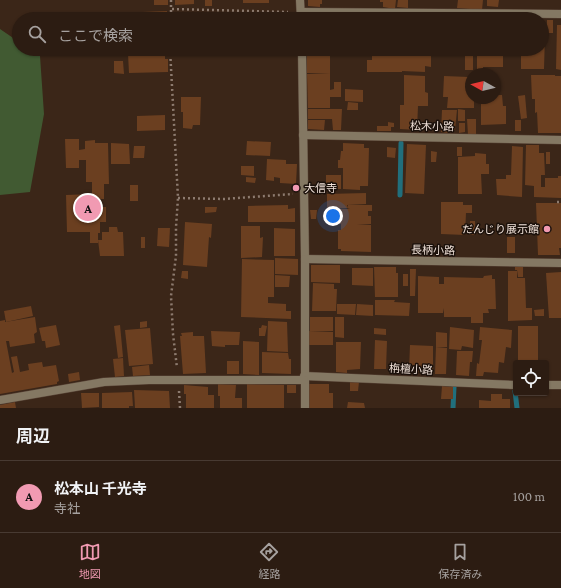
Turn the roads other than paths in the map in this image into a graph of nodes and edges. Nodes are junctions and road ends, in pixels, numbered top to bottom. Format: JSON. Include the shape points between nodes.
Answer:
{"nodes":[{"id":1,"x":300,"y":0,"type":"edge"},
{"id":2,"x":301,"y":12,"type":"edge"},
{"id":3,"x":549,"y":14,"type":"edge"},
{"id":4,"x":561,"y":14,"type":"edge"},
{"id":5,"x":302,"y":56,"type":"edge"},
{"id":6,"x":303,"y":135,"type":"junction"},
{"id":7,"x":561,"y":140,"type":"edge"},
{"id":8,"x":305,"y":259,"type":"junction"},
{"id":9,"x":561,"y":263,"type":"edge"},
{"id":10,"x":304,"y":378,"type":"junction"},
{"id":11,"x":561,"y":384,"type":"edge"},
{"id":12,"x":513,"y":385,"type":"edge"},
{"id":13,"x":549,"y":385,"type":"edge"},
{"id":14,"x":0,"y":400,"type":"edge"},
{"id":15,"x":305,"y":408,"type":"edge"}],
"edges":[{"from":1,"to":2,"type":"street"},
{"from":3,"to":4,"type":"street"},
{"from":5,"to":6,"type":"street"},
{"from":6,"to":7,"type":"street","name":"松木小路"},
{"from":6,"to":8,"type":"street"},
{"from":8,"to":9,"type":"street","name":"長柄小路"},
{"from":8,"to":10,"type":"street"},
{"from":10,"to":12,"type":"street","name":"栴檀小路"},
{"from":10,"to":14,"type":"street","name":"栴檀小路","via":[[104,382]]},
{"from":10,"to":15,"type":"street"},
{"from":11,"to":13,"type":"street"}]}
